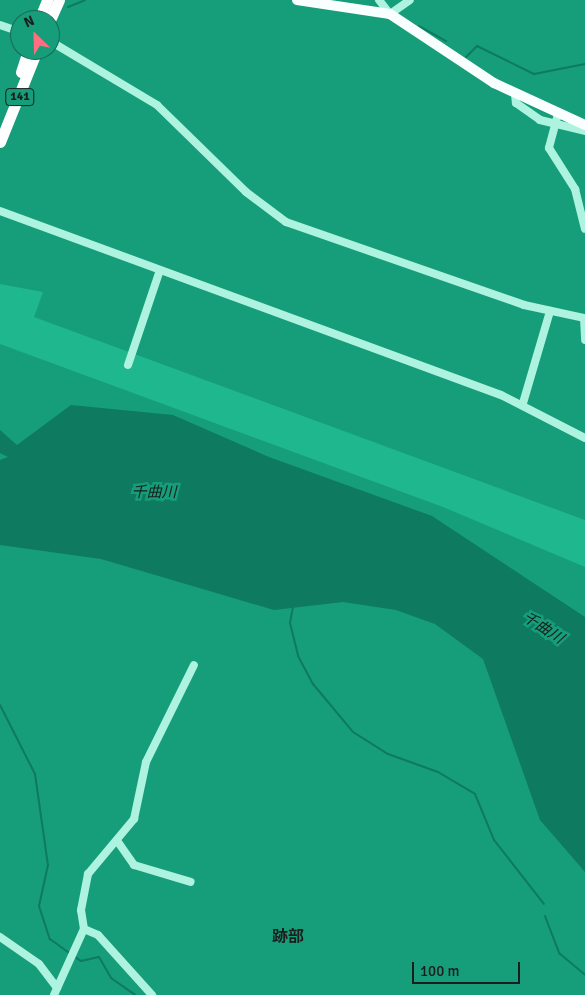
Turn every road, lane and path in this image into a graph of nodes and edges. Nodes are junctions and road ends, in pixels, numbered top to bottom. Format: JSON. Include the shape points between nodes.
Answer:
{"nodes":[{"id":1,"x":297,"y":0,"type":"edge"},
{"id":2,"x":379,"y":0,"type":"edge"},
{"id":3,"x":410,"y":0,"type":"edge"},
{"id":4,"x":390,"y":14,"type":"junction"},
{"id":5,"x":60,"y":47,"type":"edge"},
{"id":6,"x":25,"y":60,"type":"edge"},
{"id":7,"x":33,"y":60,"type":"edge"},
{"id":8,"x":515,"y":95,"type":"junction"},
{"id":9,"x":558,"y":114,"type":"junction"},
{"id":10,"x":553,"y":124,"type":"junction"},
{"id":11,"x":585,"y":125,"type":"edge"},
{"id":12,"x":585,"y":131,"type":"edge"},
{"id":13,"x":0,"y":133,"type":"edge"},
{"id":14,"x":0,"y":142,"type":"edge"},
{"id":15,"x":0,"y":211,"type":"edge"},
{"id":16,"x":585,"y":229,"type":"edge"},
{"id":17,"x":160,"y":270,"type":"junction"},
{"id":18,"x":550,"y":311,"type":"junction"},
{"id":19,"x":585,"y":316,"type":"edge"},
{"id":20,"x":585,"y":340,"type":"edge"},
{"id":21,"x":128,"y":366,"type":"dead end"},
{"id":22,"x":523,"y":404,"type":"junction"},
{"id":23,"x":585,"y":438,"type":"edge"},
{"id":24,"x":194,"y":664,"type":"dead end"},
{"id":25,"x":118,"y":842,"type":"junction"},
{"id":26,"x":191,"y":882,"type":"dead end"},
{"id":27,"x":84,"y":929,"type":"junction"},
{"id":28,"x":0,"y":937,"type":"edge"},
{"id":29,"x":56,"y":991,"type":"edge"},
{"id":30,"x":152,"y":995,"type":"edge"}],
"edges":[{"from":1,"to":4,"type":"main road"},
{"from":2,"to":4,"type":"street"},
{"from":3,"to":4,"type":"street"},
{"from":4,"to":8,"type":"main road","via":[[445,54]]},
{"from":5,"to":18,"type":"street","via":[[157,105],[246,192],[286,222]]},
{"from":6,"to":13,"type":"highway","number":"141"},
{"from":7,"to":14,"type":"highway","number":"141"},
{"from":8,"to":9,"type":"main road"},
{"from":8,"to":10,"type":"street","via":[[516,103]]},
{"from":9,"to":10,"type":"street"},
{"from":9,"to":11,"type":"main road"},
{"from":10,"to":12,"type":"street"},
{"from":10,"to":16,"type":"street","via":[[550,153],[575,189]]},
{"from":15,"to":17,"type":"street"},
{"from":17,"to":21,"type":"street"},
{"from":17,"to":22,"type":"street"},
{"from":18,"to":19,"type":"street"},
{"from":18,"to":22,"type":"street"},
{"from":19,"to":20,"type":"street"},
{"from":22,"to":23,"type":"street"},
{"from":24,"to":25,"type":"street","via":[[146,762],[134,819]]},
{"from":25,"to":26,"type":"street","via":[[134,866]]},
{"from":25,"to":27,"type":"street","via":[[88,874],[81,910]]},
{"from":27,"to":29,"type":"street"},
{"from":27,"to":30,"type":"street","via":[[98,935]]},
{"from":28,"to":29,"type":"street","via":[[40,964]]}]}
